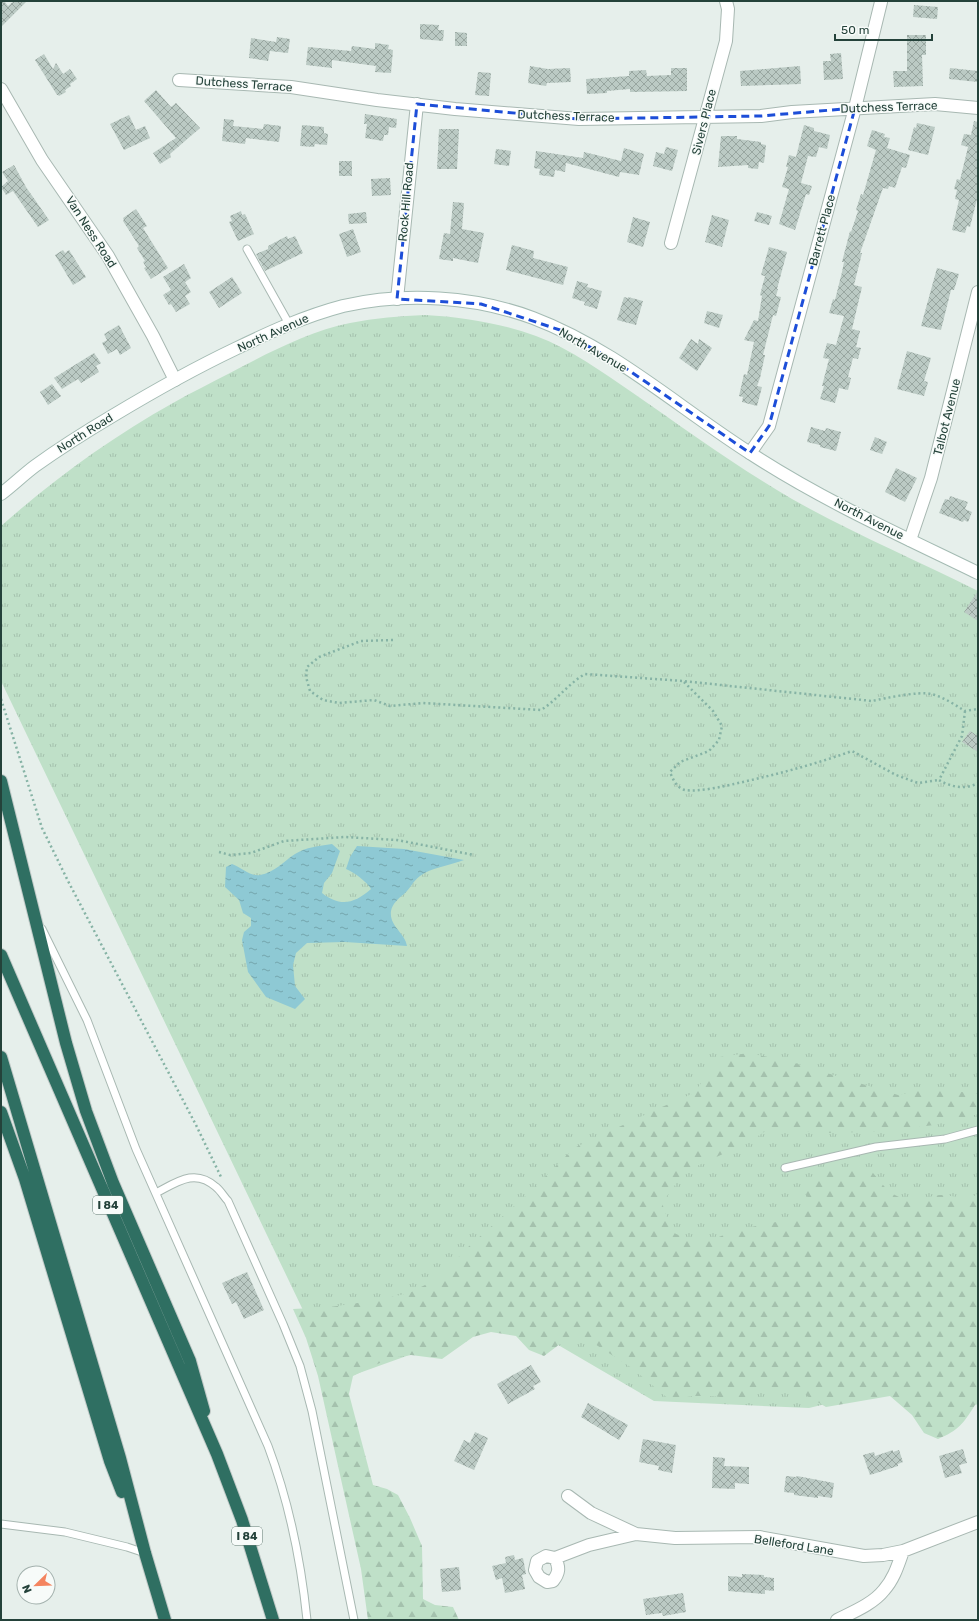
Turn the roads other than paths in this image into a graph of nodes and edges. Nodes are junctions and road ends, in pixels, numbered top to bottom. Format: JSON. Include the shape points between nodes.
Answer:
{"nodes":[{"id":1,"x":726,"y":1,"type":"edge"},
{"id":2,"x":881,"y":2,"type":"edge"},
{"id":3,"x":179,"y":80,"type":"dead end"},
{"id":4,"x":1,"y":89,"type":"edge"},
{"id":5,"x":417,"y":104,"type":"junction"},
{"id":6,"x":855,"y":108,"type":"junction"},
{"id":7,"x":978,"y":108,"type":"edge"},
{"id":8,"x":707,"y":117,"type":"junction"},
{"id":9,"x":671,"y":242,"type":"dead end"},
{"id":10,"x":248,"y":249,"type":"dead end"},
{"id":11,"x":978,"y":292,"type":"edge"},
{"id":12,"x":397,"y":299,"type":"junction"},
{"id":13,"x":289,"y":324,"type":"junction"},
{"id":14,"x":174,"y":380,"type":"junction"},
{"id":15,"x":750,"y":453,"type":"junction"},
{"id":16,"x":1,"y":494,"type":"edge"},
{"id":17,"x":910,"y":540,"type":"junction"},
{"id":18,"x":978,"y":573,"type":"edge"},
{"id":19,"x":1,"y":780,"type":"edge"},
{"id":20,"x":34,"y":913,"type":"junction"},
{"id":21,"x":1,"y":955,"type":"edge"},
{"id":22,"x":1,"y":1057,"type":"edge"},
{"id":23,"x":1,"y":1112,"type":"edge"},
{"id":24,"x":978,"y":1130,"type":"edge"},
{"id":25,"x":785,"y":1168,"type":"dead end"},
{"id":26,"x":156,"y":1193,"type":"junction"},
{"id":27,"x":217,"y":1454,"type":"junction"},
{"id":28,"x":568,"y":1496,"type":"dead end"},
{"id":29,"x":978,"y":1522,"type":"edge"},
{"id":30,"x":1,"y":1524,"type":"edge"},
{"id":31,"x":636,"y":1534,"type":"junction"},
{"id":32,"x":144,"y":1548,"type":"junction"},
{"id":33,"x":903,"y":1551,"type":"junction"},
{"id":34,"x":555,"y":1558,"type":"dead end"},
{"id":35,"x":165,"y":1620,"type":"edge"},
{"id":36,"x":273,"y":1620,"type":"edge"},
{"id":37,"x":307,"y":1620,"type":"edge"},
{"id":38,"x":354,"y":1620,"type":"edge"},
{"id":39,"x":837,"y":1620,"type":"edge"}],
"edges":[{"from":1,"to":8,"type":"street","name":"Sivers Place","via":[[726,41]]},
{"from":2,"to":6,"type":"street","name":"Barrett Place"},
{"from":3,"to":5,"type":"street","name":"Dutchess Terrace","via":[[291,87]]},
{"from":4,"to":14,"type":"street","name":"Van Ness Road","via":[[42,160],[108,256],[153,336]]},
{"from":5,"to":8,"type":"street","name":"Dutchess Terrace","via":[[579,119]]},
{"from":5,"to":12,"type":"street","name":"Rock Hill Road"},
{"from":6,"to":7,"type":"street","name":"Dutchess Terrace","via":[[935,104]]},
{"from":6,"to":8,"type":"street","name":"Dutchess Terrace","via":[[761,116]]},
{"from":6,"to":15,"type":"street","name":"Barrett Place","via":[[769,426]]},
{"from":8,"to":9,"type":"street","name":"Sivers Place"},
{"from":10,"to":13,"type":"lane"},
{"from":11,"to":17,"type":"street","name":"Talbot Avenue","via":[[931,478]]},
{"from":12,"to":13,"type":"street","name":"North Avenue","via":[[344,306]]},
{"from":12,"to":15,"type":"street","name":"North Avenue","via":[[442,299],[476,303],[516,313],[553,327],[622,364]]},
{"from":13,"to":14,"type":"street","name":"North Avenue"},
{"from":14,"to":16,"type":"street","name":"North Road","via":[[70,442]]},
{"from":15,"to":17,"type":"street","name":"North Avenue","via":[[818,494]]},
{"from":17,"to":18,"type":"street","name":"North Avenue"},
{"from":19,"to":20,"type":"highway"},
{"from":20,"to":26,"type":"lane","via":[[87,1020],[126,1124]]},
{"from":20,"to":27,"type":"highway","via":[[67,1049],[86,1111],[111,1177],[190,1360]]},
{"from":21,"to":27,"type":"highway","number":"I 84"},
{"from":22,"to":32,"type":"highway","via":[[120,1458]]},
{"from":23,"to":32,"type":"highway","via":[[25,1179],[110,1461]]},
{"from":24,"to":25,"type":"lane","via":[[945,1140],[876,1147]]},
{"from":26,"to":37,"type":"lane","via":[[275,1464],[292,1527]]},
{"from":26,"to":38,"type":"lane","via":[[186,1178],[201,1177],[216,1187],[228,1201],[300,1366],[312,1411]]},
{"from":27,"to":36,"type":"highway","number":"I 84","via":[[244,1527]]},
{"from":28,"to":31,"type":"street","name":"Belleford Lane","via":[[590,1513]]},
{"from":29,"to":33,"type":"street","name":"Belleford Lane"},
{"from":30,"to":32,"type":"lane","via":[[65,1532],[119,1545]]},
{"from":31,"to":33,"type":"street","name":"Belleford Lane","via":[[675,1538],[759,1538],[864,1556]]},
{"from":31,"to":34,"type":"street","name":"Belleford Lane","via":[[589,1545]]},
{"from":32,"to":35,"type":"highway"},
{"from":33,"to":39,"type":"street","via":[[884,1591],[870,1602]]}]}
